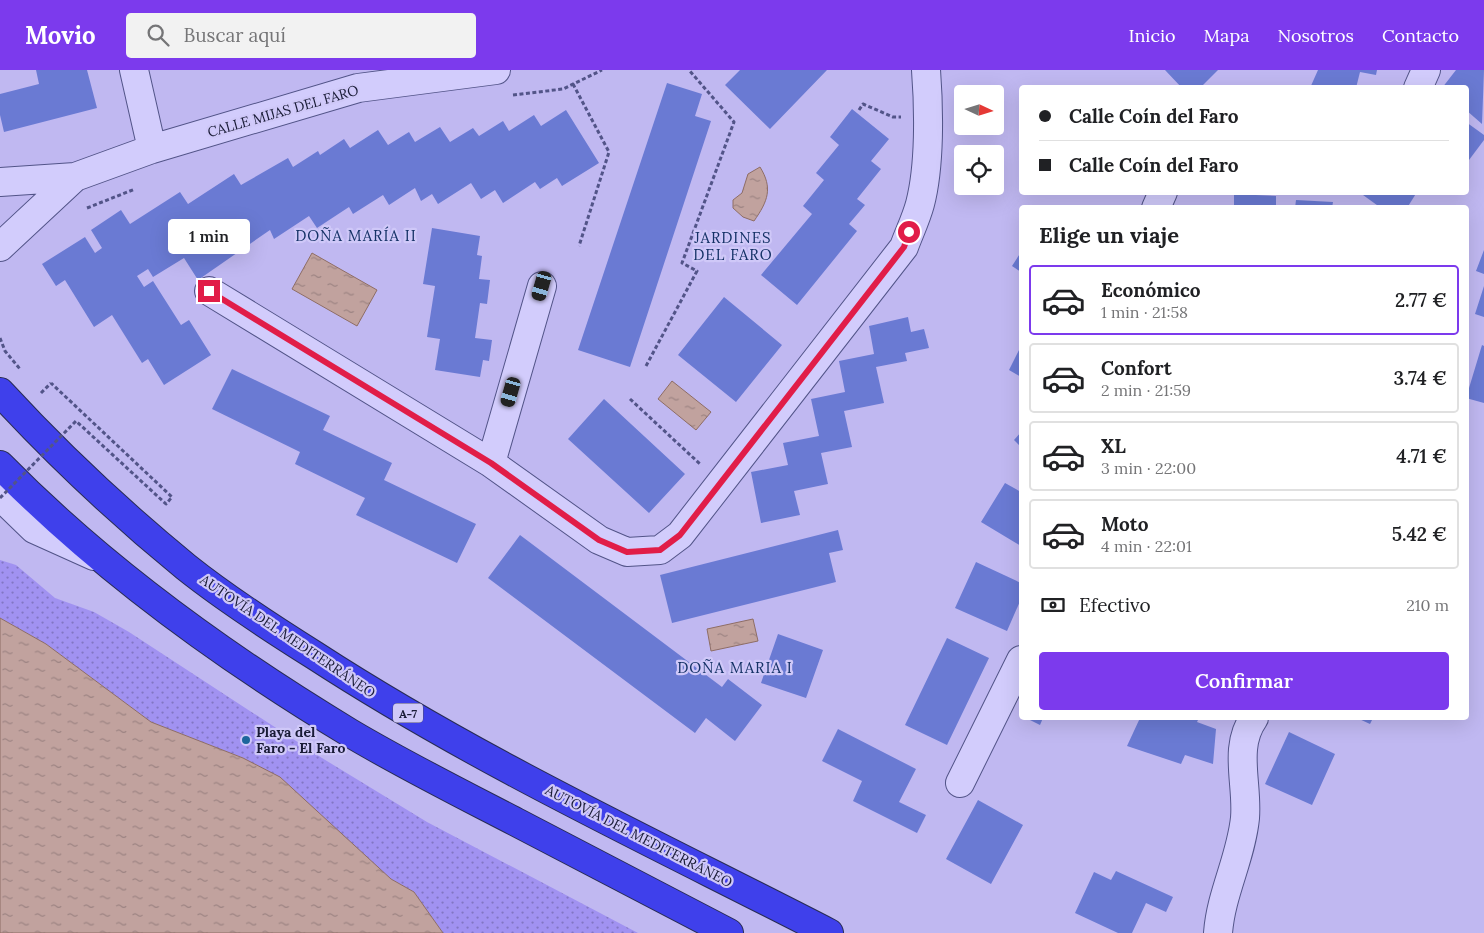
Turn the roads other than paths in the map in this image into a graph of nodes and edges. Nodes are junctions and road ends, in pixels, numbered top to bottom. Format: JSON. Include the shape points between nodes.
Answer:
{"nodes":[{"id":1,"x":134,"y":70,"type":"edge"},
{"id":2,"x":496,"y":70,"type":"edge"},
{"id":3,"x":926,"y":70,"type":"edge"},
{"id":4,"x":1426,"y":70,"type":"edge"},
{"id":5,"x":1419,"y":85,"type":"edge"},
{"id":6,"x":152,"y":150,"type":"junction"},
{"id":7,"x":75,"y":177,"type":"junction"},
{"id":8,"x":0,"y":182,"type":"edge"},
{"id":9,"x":0,"y":247,"type":"edge"},
{"id":10,"x":542,"y":286,"type":"dead end"},
{"id":11,"x":209,"y":291,"type":"dead end"},
{"id":12,"x":0,"y":392,"type":"edge"},
{"id":13,"x":491,"y":463,"type":"junction"},
{"id":14,"x":0,"y":465,"type":"edge"},
{"id":15,"x":0,"y":497,"type":"edge"},
{"id":16,"x":100,"y":558,"type":"junction"},
{"id":17,"x":1019,"y":664,"type":"edge"},
{"id":18,"x":1253,"y":720,"type":"edge"},
{"id":19,"x":960,"y":783,"type":"dead end"},
{"id":20,"x":729,"y":933,"type":"edge"},
{"id":21,"x":829,"y":933,"type":"edge"},
{"id":22,"x":1218,"y":933,"type":"edge"}],
"edges":[{"from":1,"to":6,"type":"street"},
{"from":2,"to":6,"type":"street","name":"CALLE MIJAS DEL FARO","via":[[358,88]]},
{"from":3,"to":13,"type":"street","via":[[926,157],[920,203],[904,247],[680,535],[660,550],[627,552],[599,540]]},
{"from":4,"to":5,"type":"street"},
{"from":6,"to":7,"type":"street","name":"CALLE MIJAS DEL FARO"},
{"from":7,"to":8,"type":"street"},
{"from":7,"to":9,"type":"street"},
{"from":10,"to":13,"type":"street"},
{"from":11,"to":13,"type":"street"},
{"from":12,"to":21,"type":"highway","name":"AUTOVÍA DEL MEDITERRÁNEO","number":"A-7","via":[[95,489],[188,568],[279,633],[370,692],[484,756]]},
{"from":14,"to":16,"type":"highway"},
{"from":15,"to":16,"type":"street","via":[[34,529]]},
{"from":16,"to":20,"type":"highway","via":[[158,604],[350,732],[463,795]]},
{"from":17,"to":19,"type":"street"},
{"from":18,"to":22,"type":"street","via":[[1244,735],[1245,816],[1240,849],[1227,885]]}]}
